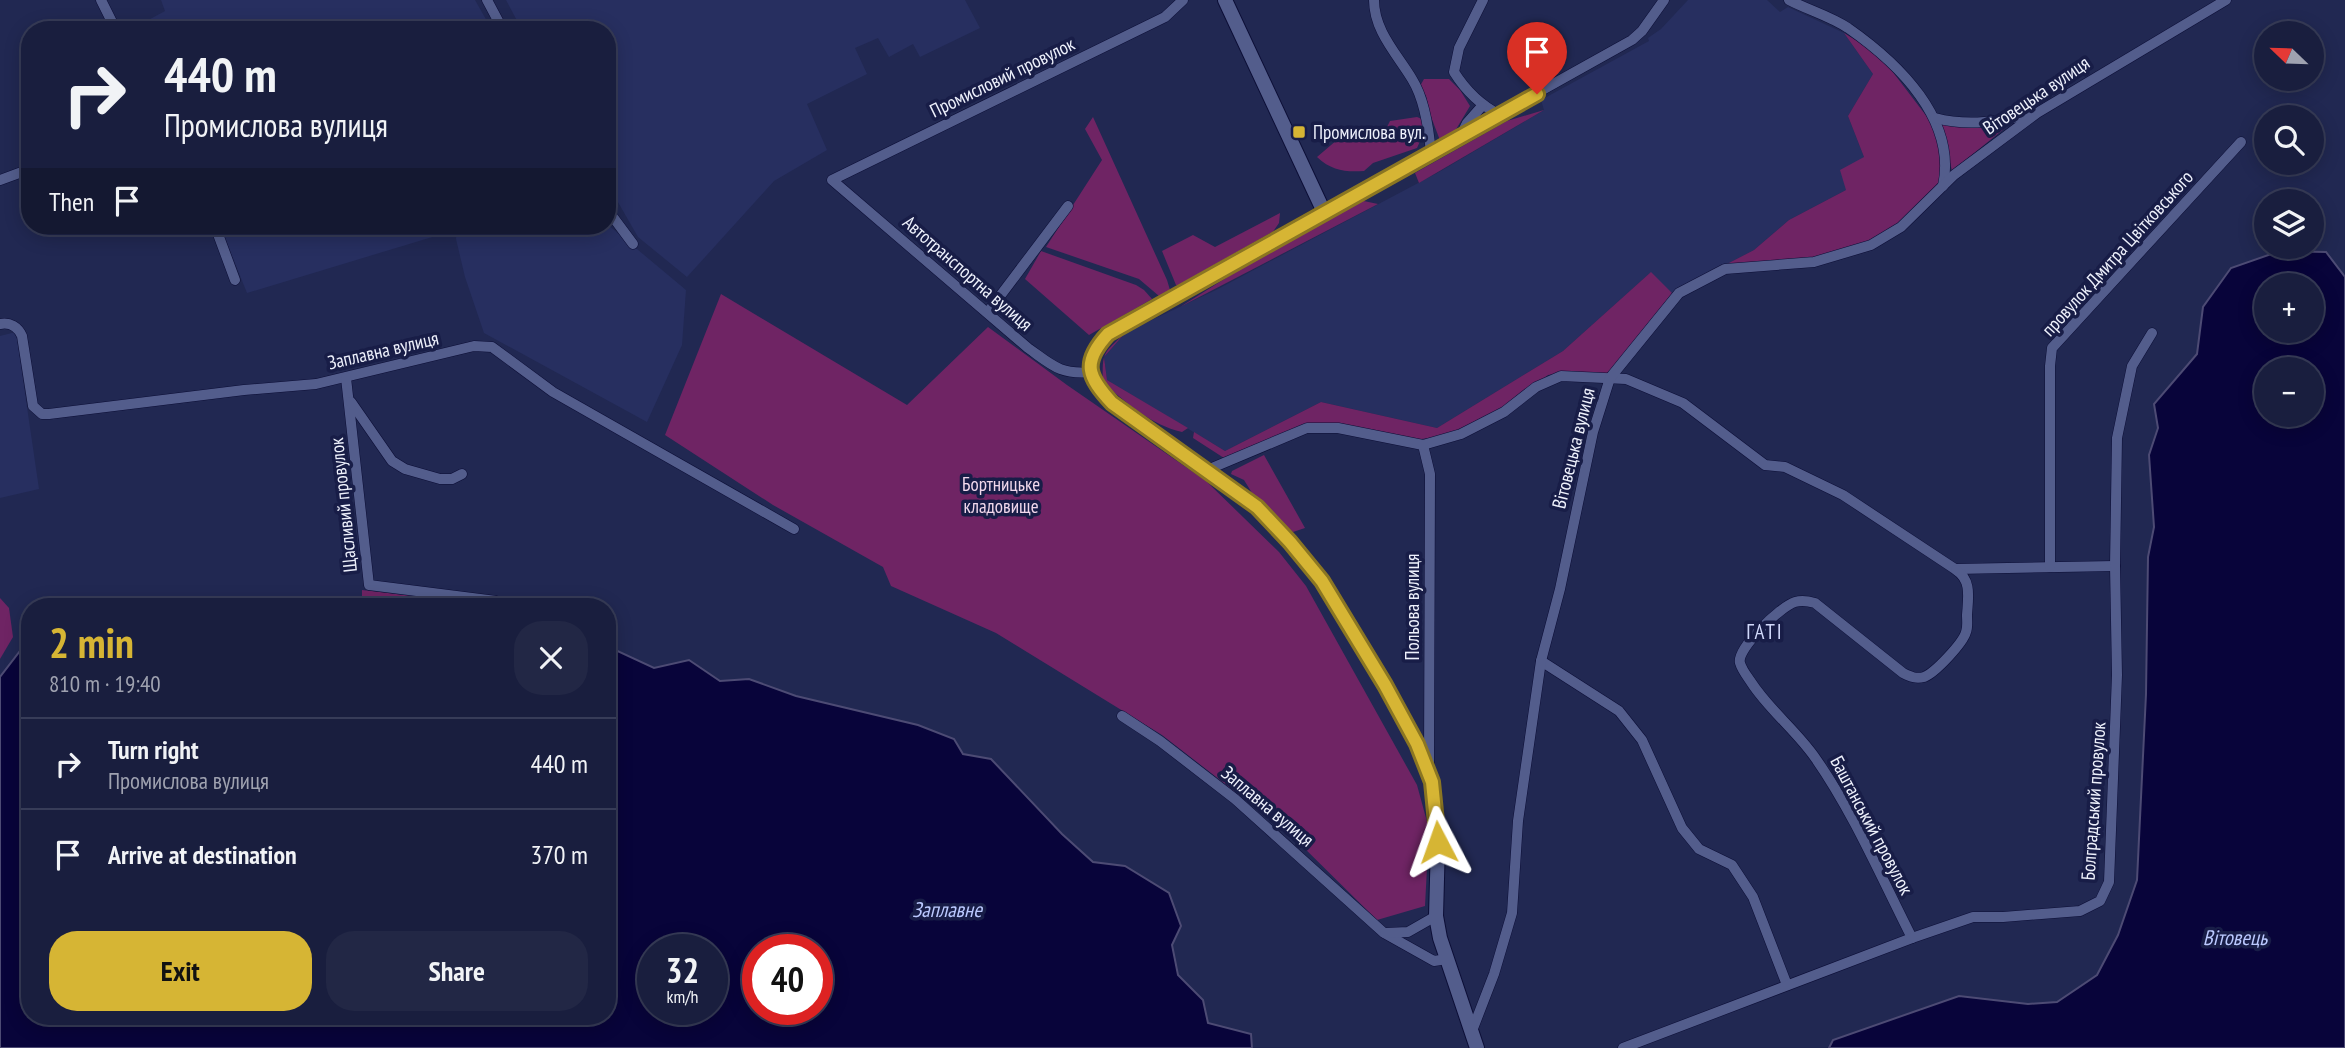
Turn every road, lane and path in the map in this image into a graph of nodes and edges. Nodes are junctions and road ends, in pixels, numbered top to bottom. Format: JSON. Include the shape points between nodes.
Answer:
{"nodes":[{"id":1,"x":101,"y":0,"type":"edge"},
{"id":2,"x":486,"y":0,"type":"edge"},
{"id":3,"x":1183,"y":0,"type":"edge"},
{"id":4,"x":1225,"y":0,"type":"edge"},
{"id":5,"x":1374,"y":0,"type":"edge"},
{"id":6,"x":1483,"y":0,"type":"edge"},
{"id":7,"x":1664,"y":0,"type":"edge"},
{"id":8,"x":1789,"y":0,"type":"edge"},
{"id":9,"x":2226,"y":0,"type":"edge"},
{"id":10,"x":112,"y":21,"type":"edge"},
{"id":11,"x":498,"y":21,"type":"edge"},
{"id":12,"x":1482,"y":106,"type":"junction"},
{"id":13,"x":2037,"y":113,"type":"junction"},
{"id":14,"x":1500,"y":115,"type":"junction"},
{"id":15,"x":1935,"y":118,"type":"junction"},
{"id":16,"x":1460,"y":138,"type":"junction"},
{"id":17,"x":2241,"y":142,"type":"dead end"},
{"id":18,"x":1431,"y":154,"type":"junction"},
{"id":19,"x":21,"y":172,"type":"edge"},
{"id":20,"x":0,"y":180,"type":"edge"},
{"id":21,"x":832,"y":180,"type":"joint"},
{"id":22,"x":1943,"y":187,"type":"junction"},
{"id":23,"x":1068,"y":206,"type":"dead end"},
{"id":24,"x":1324,"y":212,"type":"junction"},
{"id":25,"x":616,"y":221,"type":"edge"},
{"id":26,"x":218,"y":235,"type":"edge"},
{"id":27,"x":633,"y":244,"type":"dead end"},
{"id":28,"x":235,"y":280,"type":"dead end"},
{"id":29,"x":988,"y":312,"type":"junction"},
{"id":30,"x":0,"y":324,"type":"edge"},
{"id":31,"x":2152,"y":333,"type":"dead end"},
{"id":32,"x":1091,"y":372,"type":"junction"},
{"id":33,"x":346,"y":378,"type":"junction"},
{"id":34,"x":1610,"y":378,"type":"junction"},
{"id":35,"x":349,"y":399,"type":"junction"},
{"id":36,"x":1423,"y":445,"type":"junction"},
{"id":37,"x":1207,"y":470,"type":"junction"},
{"id":38,"x":462,"y":474,"type":"dead end"},
{"id":39,"x":794,"y":529,"type":"dead end"},
{"id":40,"x":2115,"y":566,"type":"junction"},
{"id":41,"x":2050,"y":567,"type":"junction"},
{"id":42,"x":1955,"y":569,"type":"junction"},
{"id":43,"x":472,"y":598,"type":"edge"},
{"id":44,"x":1541,"y":662,"type":"junction"},
{"id":45,"x":1122,"y":716,"type":"dead end"},
{"id":46,"x":1429,"y":771,"type":"junction"},
{"id":47,"x":1436,"y":916,"type":"junction"},
{"id":48,"x":1384,"y":933,"type":"junction"},
{"id":49,"x":1912,"y":938,"type":"junction"},
{"id":50,"x":1447,"y":960,"type":"junction"},
{"id":51,"x":1787,"y":985,"type":"junction"},
{"id":52,"x":1472,"y":1032,"type":"junction"},
{"id":53,"x":1477,"y":1048,"type":"edge"},
{"id":54,"x":1623,"y":1048,"type":"edge"}],
"edges":[{"from":1,"to":10,"type":"street"},
{"from":2,"to":11,"type":"street"},
{"from":3,"to":21,"type":"street","name":"Промисловий провулок","via":[[1165,17]]},
{"from":4,"to":24,"type":"street"},
{"from":5,"to":18,"type":"street","via":[[1380,30],[1418,92]]},
{"from":6,"to":12,"type":"street","via":[[1459,48],[1454,72]]},
{"from":7,"to":14,"type":"street","via":[[1632,40]]},
{"from":8,"to":15,"type":"street","via":[[1846,26],[1895,65]]},
{"from":9,"to":13,"type":"street","name":"Вітовецька вулиця"},
{"from":12,"to":14,"type":"street"},
{"from":12,"to":16,"type":"street"},
{"from":13,"to":15,"type":"street","via":[[1978,124]]},
{"from":13,"to":22,"type":"street","name":"Вітовецька вулиця"},
{"from":14,"to":16,"type":"street"},
{"from":15,"to":22,"type":"street","via":[[1946,155]]},
{"from":16,"to":18,"type":"street"},
{"from":17,"to":41,"type":"street","name":"провулок Дмитра Цвітковського","via":[[2052,348]]},
{"from":18,"to":24,"type":"street"},
{"from":19,"to":20,"type":"street"},
{"from":21,"to":29,"type":"street","name":"Автотранспортна вулиця"},
{"from":22,"to":34,"type":"street","name":"Вітовецька вулиця","via":[[1901,227],[1871,245],[1814,262],[1725,269],[1679,293]]},
{"from":23,"to":29,"type":"street"},
{"from":24,"to":32,"type":"street","via":[[1108,334],[1097,347]]},
{"from":25,"to":27,"type":"street"},
{"from":26,"to":28,"type":"street"},
{"from":29,"to":32,"type":"street","name":"Автотранспортна вулиця","via":[[1054,366],[1072,374]]},
{"from":30,"to":33,"type":"street","name":"Заплавна вулиця","via":[[19,329],[33,406],[42,414]]},
{"from":31,"to":40,"type":"street","name":"Болградський провулок","via":[[2132,366],[2118,438]]},
{"from":32,"to":37,"type":"street","via":[[1094,383],[1112,403]]},
{"from":33,"to":35,"type":"street","name":"Щасливий провулок"},
{"from":33,"to":39,"type":"street","name":"Заплавна вулиця","via":[[474,346],[492,347],[553,392]]},
{"from":34,"to":36,"type":"street","via":[[1561,376],[1461,434]]},
{"from":34,"to":42,"type":"street","via":[[1626,379],[1683,403],[1765,466],[1785,467],[1843,495]]},
{"from":34,"to":44,"type":"street","name":"Вітовецька вулиця","via":[[1593,432]]},
{"from":35,"to":38,"type":"street","via":[[392,461],[440,479]]},
{"from":35,"to":43,"type":"street","name":"Щасливий провулок","via":[[369,585]]},
{"from":36,"to":37,"type":"street","via":[[1338,428],[1307,428]]},
{"from":36,"to":46,"type":"street","name":"Польова вулиця","via":[[1430,474]]},
{"from":37,"to":46,"type":"street","via":[[1257,507],[1322,581],[1385,685]]},
{"from":40,"to":41,"type":"street"},
{"from":40,"to":49,"type":"street","name":"Болградський провулок","via":[[2117,675],[2109,882],[2100,901],[2080,911],[1973,917]]},
{"from":41,"to":42,"type":"street"},
{"from":42,"to":49,"type":"street","name":"Баштанський провулок","via":[[1969,592],[1966,632],[1931,674],[1914,678],[1903,674],[1806,600],[1782,608],[1739,658],[1763,701],[1815,757]]},
{"from":44,"to":51,"type":"street","via":[[1619,711],[1642,740],[1682,828],[1699,849],[1732,866],[1753,897]]},
{"from":44,"to":52,"type":"street","name":"Вітовецька вулиця","via":[[1518,816],[1512,913]]},
{"from":45,"to":48,"type":"street","name":"Заплавна вулиця","via":[[1236,799]]},
{"from":46,"to":47,"type":"street","via":[[1438,842]]},
{"from":47,"to":48,"type":"street","via":[[1408,932]]},
{"from":47,"to":50,"type":"street"},
{"from":48,"to":50,"type":"street","name":"Заплавна вулиця","via":[[1422,956]]},
{"from":49,"to":51,"type":"street","name":"Болградський провулок"},
{"from":50,"to":52,"type":"street"},
{"from":51,"to":54,"type":"street","name":"Болградський провулок"},
{"from":52,"to":53,"type":"street"}]}
